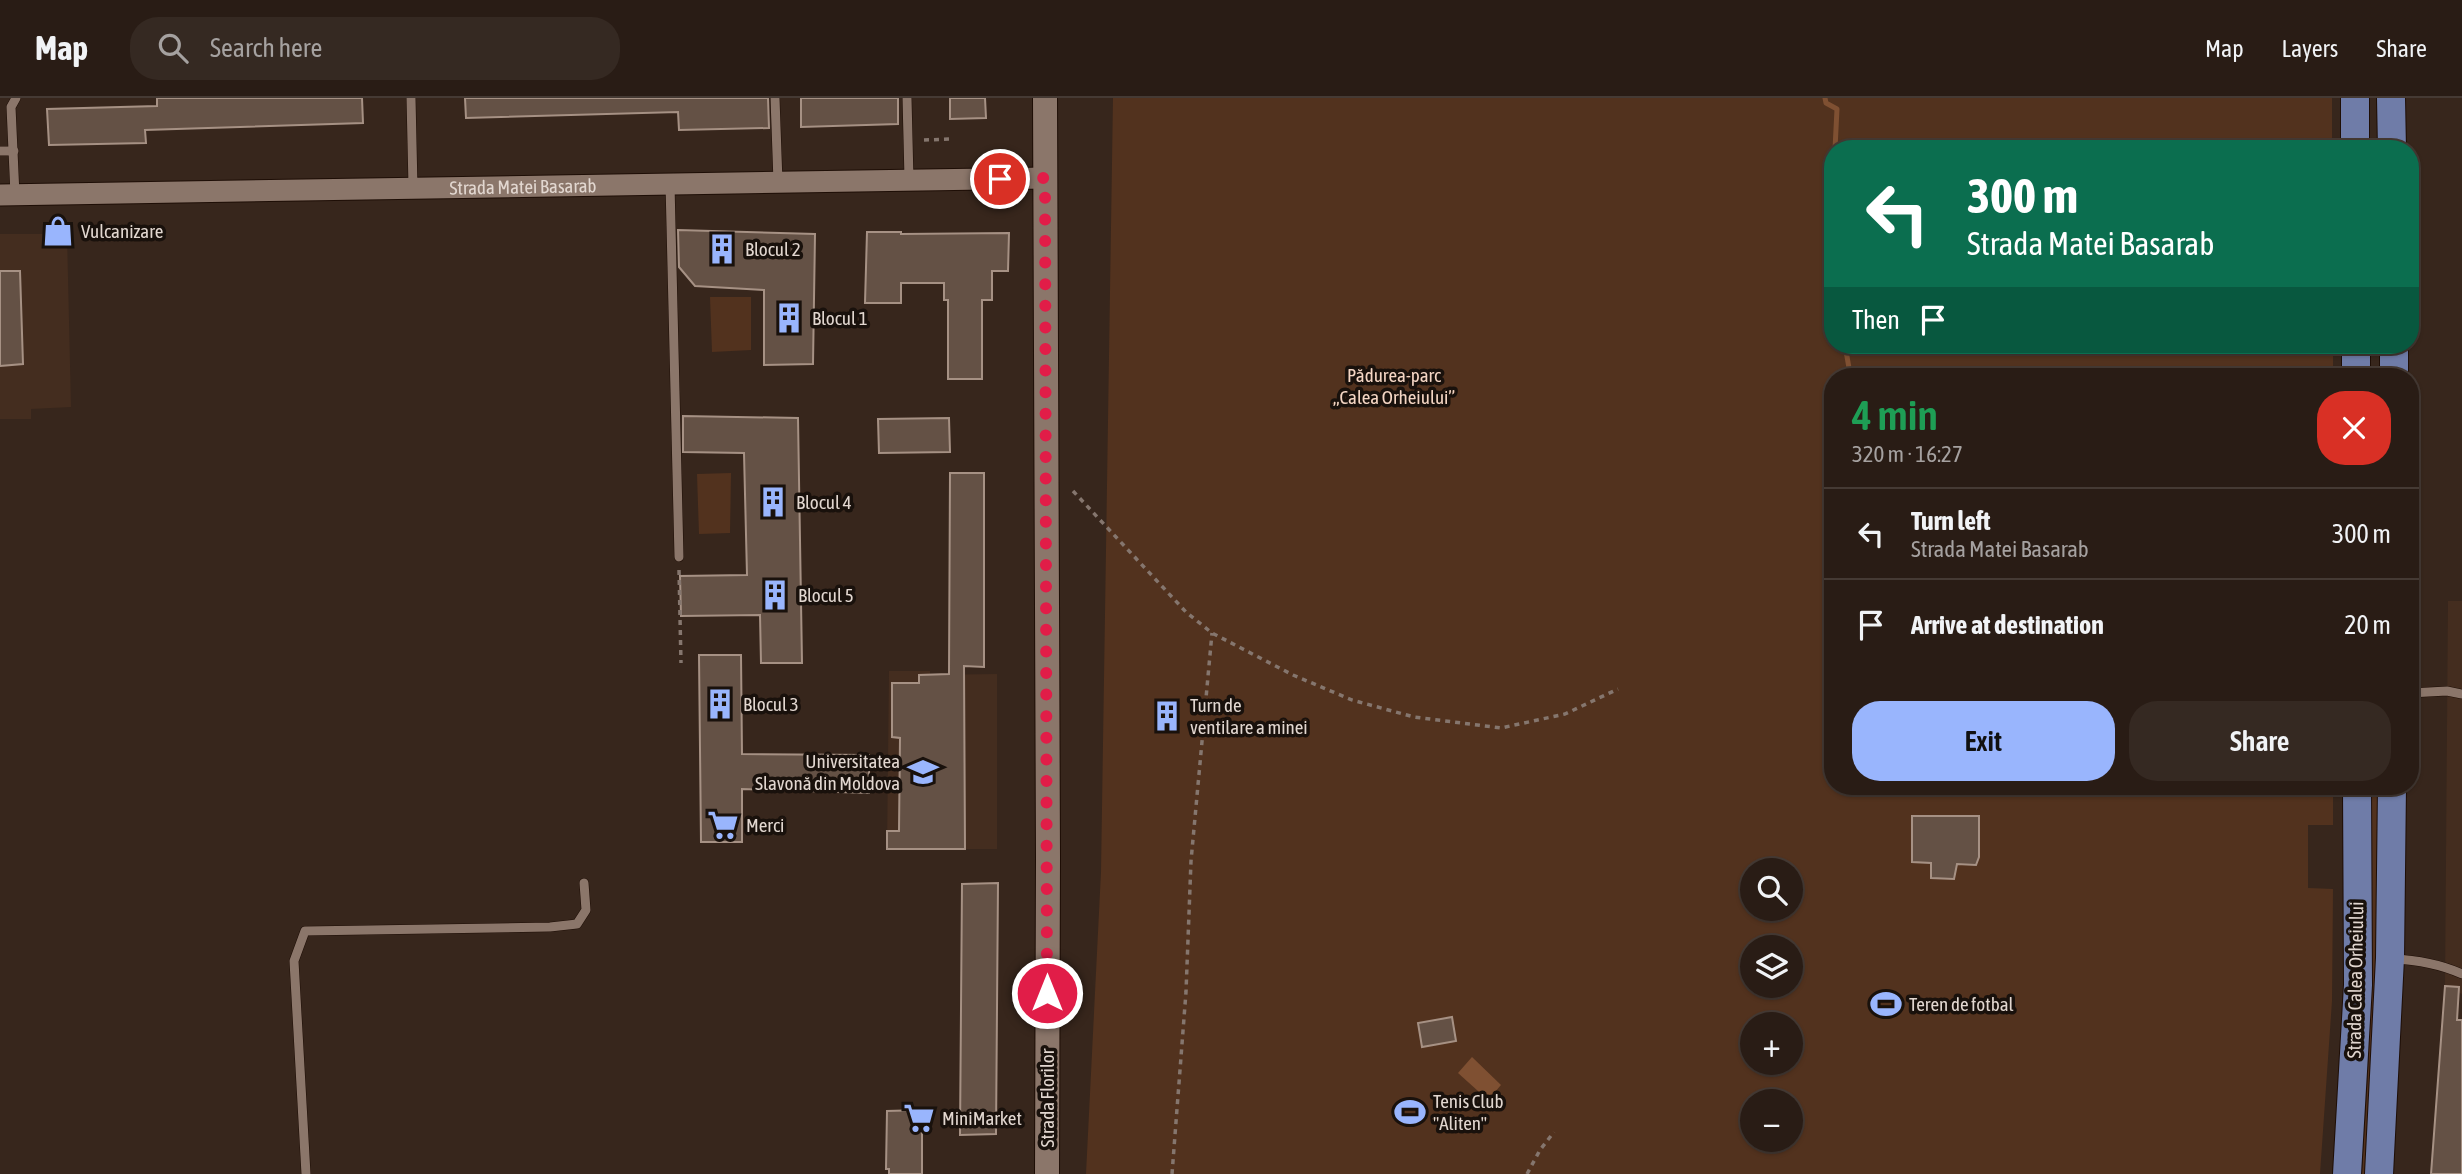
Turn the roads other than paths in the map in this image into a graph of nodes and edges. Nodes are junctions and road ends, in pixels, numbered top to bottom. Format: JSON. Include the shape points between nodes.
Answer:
{"nodes":[{"id":1,"x":16,"y":98,"type":"edge"},
{"id":2,"x":411,"y":98,"type":"edge"},
{"id":3,"x":775,"y":98,"type":"edge"},
{"id":4,"x":906,"y":98,"type":"edge"},
{"id":5,"x":1045,"y":98,"type":"edge"},
{"id":6,"x":2355,"y":98,"type":"edge"},
{"id":7,"x":2391,"y":98,"type":"edge"},
{"id":8,"x":2355,"y":140,"type":"edge"},
{"id":9,"x":2392,"y":140,"type":"edge"},
{"id":10,"x":0,"y":150,"type":"edge"},
{"id":11,"x":13,"y":150,"type":"junction"},
{"id":12,"x":1045,"y":178,"type":"junction"},
{"id":13,"x":909,"y":180,"type":"junction"},
{"id":14,"x":778,"y":182,"type":"junction"},
{"id":15,"x":670,"y":184,"type":"junction"},
{"id":16,"x":413,"y":189,"type":"junction"},
{"id":17,"x":8,"y":195,"type":"edge"},
{"id":18,"x":679,"y":557,"type":"road end"},
{"id":19,"x":2419,"y":693,"type":"edge"},
{"id":20,"x":2462,"y":694,"type":"edge"},
{"id":21,"x":2357,"y":795,"type":"edge"},
{"id":22,"x":2392,"y":795,"type":"edge"},
{"id":23,"x":584,"y":883,"type":"dead end"},
{"id":24,"x":2390,"y":958,"type":"junction"},
{"id":25,"x":2462,"y":974,"type":"edge"},
{"id":26,"x":306,"y":1174,"type":"edge"},
{"id":27,"x":1047,"y":1174,"type":"edge"},
{"id":28,"x":2347,"y":1174,"type":"edge"},
{"id":29,"x":2379,"y":1174,"type":"edge"}],
"edges":[{"from":1,"to":11,"type":"lane","via":[[11,107]]},
{"from":2,"to":16,"type":"lane"},
{"from":3,"to":14,"type":"lane"},
{"from":4,"to":13,"type":"lane"},
{"from":5,"to":12,"type":"main road","name":"Strada Florilor"},
{"from":6,"to":8,"type":"highway"},
{"from":7,"to":9,"type":"highway"},
{"from":10,"to":11,"type":"lane"},
{"from":11,"to":17,"type":"lane"},
{"from":12,"to":13,"type":"street","name":"Strada Matei Basarab"},
{"from":12,"to":27,"type":"main road","name":"Strada Florilor"},
{"from":13,"to":14,"type":"street","name":"Strada Matei Basarab"},
{"from":14,"to":15,"type":"street","name":"Strada Matei Basarab"},
{"from":15,"to":16,"type":"street","name":"Strada Matei Basarab"},
{"from":15,"to":18,"type":"lane"},
{"from":16,"to":17,"type":"street","name":"Strada Matei Basarab"},
{"from":19,"to":20,"type":"lane"},
{"from":21,"to":28,"type":"highway","name":"Strada Calea Orheiului","via":[[2358,985]]},
{"from":22,"to":24,"type":"highway","name":"Strada Calea Orheiului"},
{"from":23,"to":26,"type":"lane","via":[[586,909],[577,924],[305,931],[294,961]]},
{"from":24,"to":25,"type":"lane","via":[[2423,961]]},
{"from":24,"to":29,"type":"highway","name":"Strada Calea Orheiului"}]}
